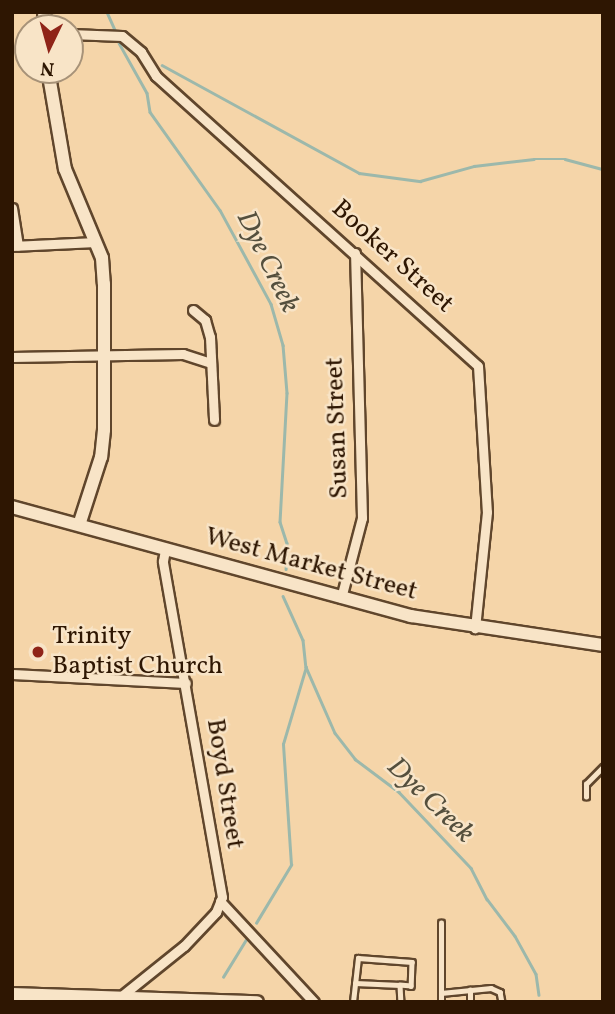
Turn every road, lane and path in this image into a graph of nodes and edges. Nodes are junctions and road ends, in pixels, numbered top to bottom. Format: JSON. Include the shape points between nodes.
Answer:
{"nodes":[{"id":1,"x":84,"y":35,"type":"edge"},
{"id":2,"x":50,"y":84,"type":"edge"},
{"id":3,"x":12,"y":208,"type":"edge"},
{"id":4,"x":96,"y":242,"type":"junction"},
{"id":5,"x":15,"y":246,"type":"edge"},
{"id":6,"x":355,"y":253,"type":"junction"},
{"id":7,"x":193,"y":310,"type":"dead end"},
{"id":8,"x":104,"y":356,"type":"junction"},
{"id":9,"x":12,"y":357,"type":"edge"},
{"id":10,"x":208,"y":362,"type":"junction"},
{"id":11,"x":214,"y":420,"type":"dead end"},
{"id":12,"x":12,"y":508,"type":"edge"},
{"id":13,"x":79,"y":525,"type":"junction"},
{"id":14,"x":165,"y":550,"type":"junction"},
{"id":15,"x":341,"y":598,"type":"junction"},
{"id":16,"x":475,"y":628,"type":"junction"},
{"id":17,"x":603,"y":645,"type":"edge"},
{"id":18,"x":12,"y":674,"type":"edge"},
{"id":19,"x":186,"y":683,"type":"junction"},
{"id":20,"x":603,"y":767,"type":"edge"},
{"id":21,"x":586,"y":797,"type":"dead end"},
{"id":22,"x":220,"y":901,"type":"junction"},
{"id":23,"x":441,"y":923,"type":"dead end"},
{"id":24,"x":355,"y":983,"type":"junction"},
{"id":25,"x":397,"y":983,"type":"junction"},
{"id":26,"x":470,"y":990,"type":"junction"},
{"id":27,"x":441,"y":993,"type":"junction"},
{"id":28,"x":12,"y":994,"type":"edge"},
{"id":29,"x":117,"y":999,"type":"junction"},
{"id":30,"x":82,"y":1000,"type":"edge"},
{"id":31,"x":213,"y":1001,"type":"edge"},
{"id":32,"x":257,"y":1002,"type":"edge"},
{"id":33,"x":314,"y":1002,"type":"edge"},
{"id":34,"x":353,"y":1002,"type":"edge"},
{"id":35,"x":401,"y":1002,"type":"edge"},
{"id":36,"x":440,"y":1002,"type":"edge"},
{"id":37,"x":470,"y":1002,"type":"edge"},
{"id":38,"x":502,"y":1002,"type":"edge"}],
"edges":[{"from":1,"to":6,"type":"street","name":"Booker Street","via":[[122,36],[141,52],[156,76]]},
{"from":2,"to":4,"type":"street","via":[[65,169]]},
{"from":3,"to":5,"type":"street"},
{"from":4,"to":5,"type":"street"},
{"from":4,"to":8,"type":"street","via":[[104,284]]},
{"from":6,"to":15,"type":"street","name":"Susan Street","via":[[362,518]]},
{"from":6,"to":16,"type":"street","name":"Booker Street","via":[[478,366],[487,512]]},
{"from":7,"to":10,"type":"street","via":[[205,320]]},
{"from":8,"to":9,"type":"street"},
{"from":8,"to":10,"type":"street","via":[[183,354]]},
{"from":8,"to":13,"type":"street","via":[[101,457]]},
{"from":10,"to":11,"type":"street"},
{"from":12,"to":13,"type":"street","name":"West Market Street"},
{"from":13,"to":14,"type":"street","name":"West Market Street"},
{"from":14,"to":15,"type":"street","name":"West Market Street"},
{"from":14,"to":19,"type":"street","name":"Boyd Street","via":[[163,561]]},
{"from":15,"to":16,"type":"street","name":"West Market Street"},
{"from":16,"to":17,"type":"street","name":"West Market Street"},
{"from":18,"to":19,"type":"street"},
{"from":19,"to":22,"type":"street","name":"Boyd Street"},
{"from":20,"to":21,"type":"lane","via":[[586,784]]},
{"from":22,"to":29,"type":"street","via":[[216,912],[184,946]]},
{"from":22,"to":33,"type":"street"},
{"from":23,"to":27,"type":"lane"},
{"from":24,"to":25,"type":"lane"},
{"from":24,"to":25,"type":"lane","via":[[358,958],[412,962],[411,986]]},
{"from":24,"to":34,"type":"lane"},
{"from":25,"to":35,"type":"lane"},
{"from":26,"to":27,"type":"lane"},
{"from":26,"to":37,"type":"lane"},
{"from":26,"to":38,"type":"lane","via":[[491,988],[500,992]]},
{"from":27,"to":36,"type":"lane"},
{"from":28,"to":30,"type":"street"},
{"from":29,"to":30,"type":"street"},
{"from":29,"to":31,"type":"street"},
{"from":31,"to":32,"type":"street"}]}
